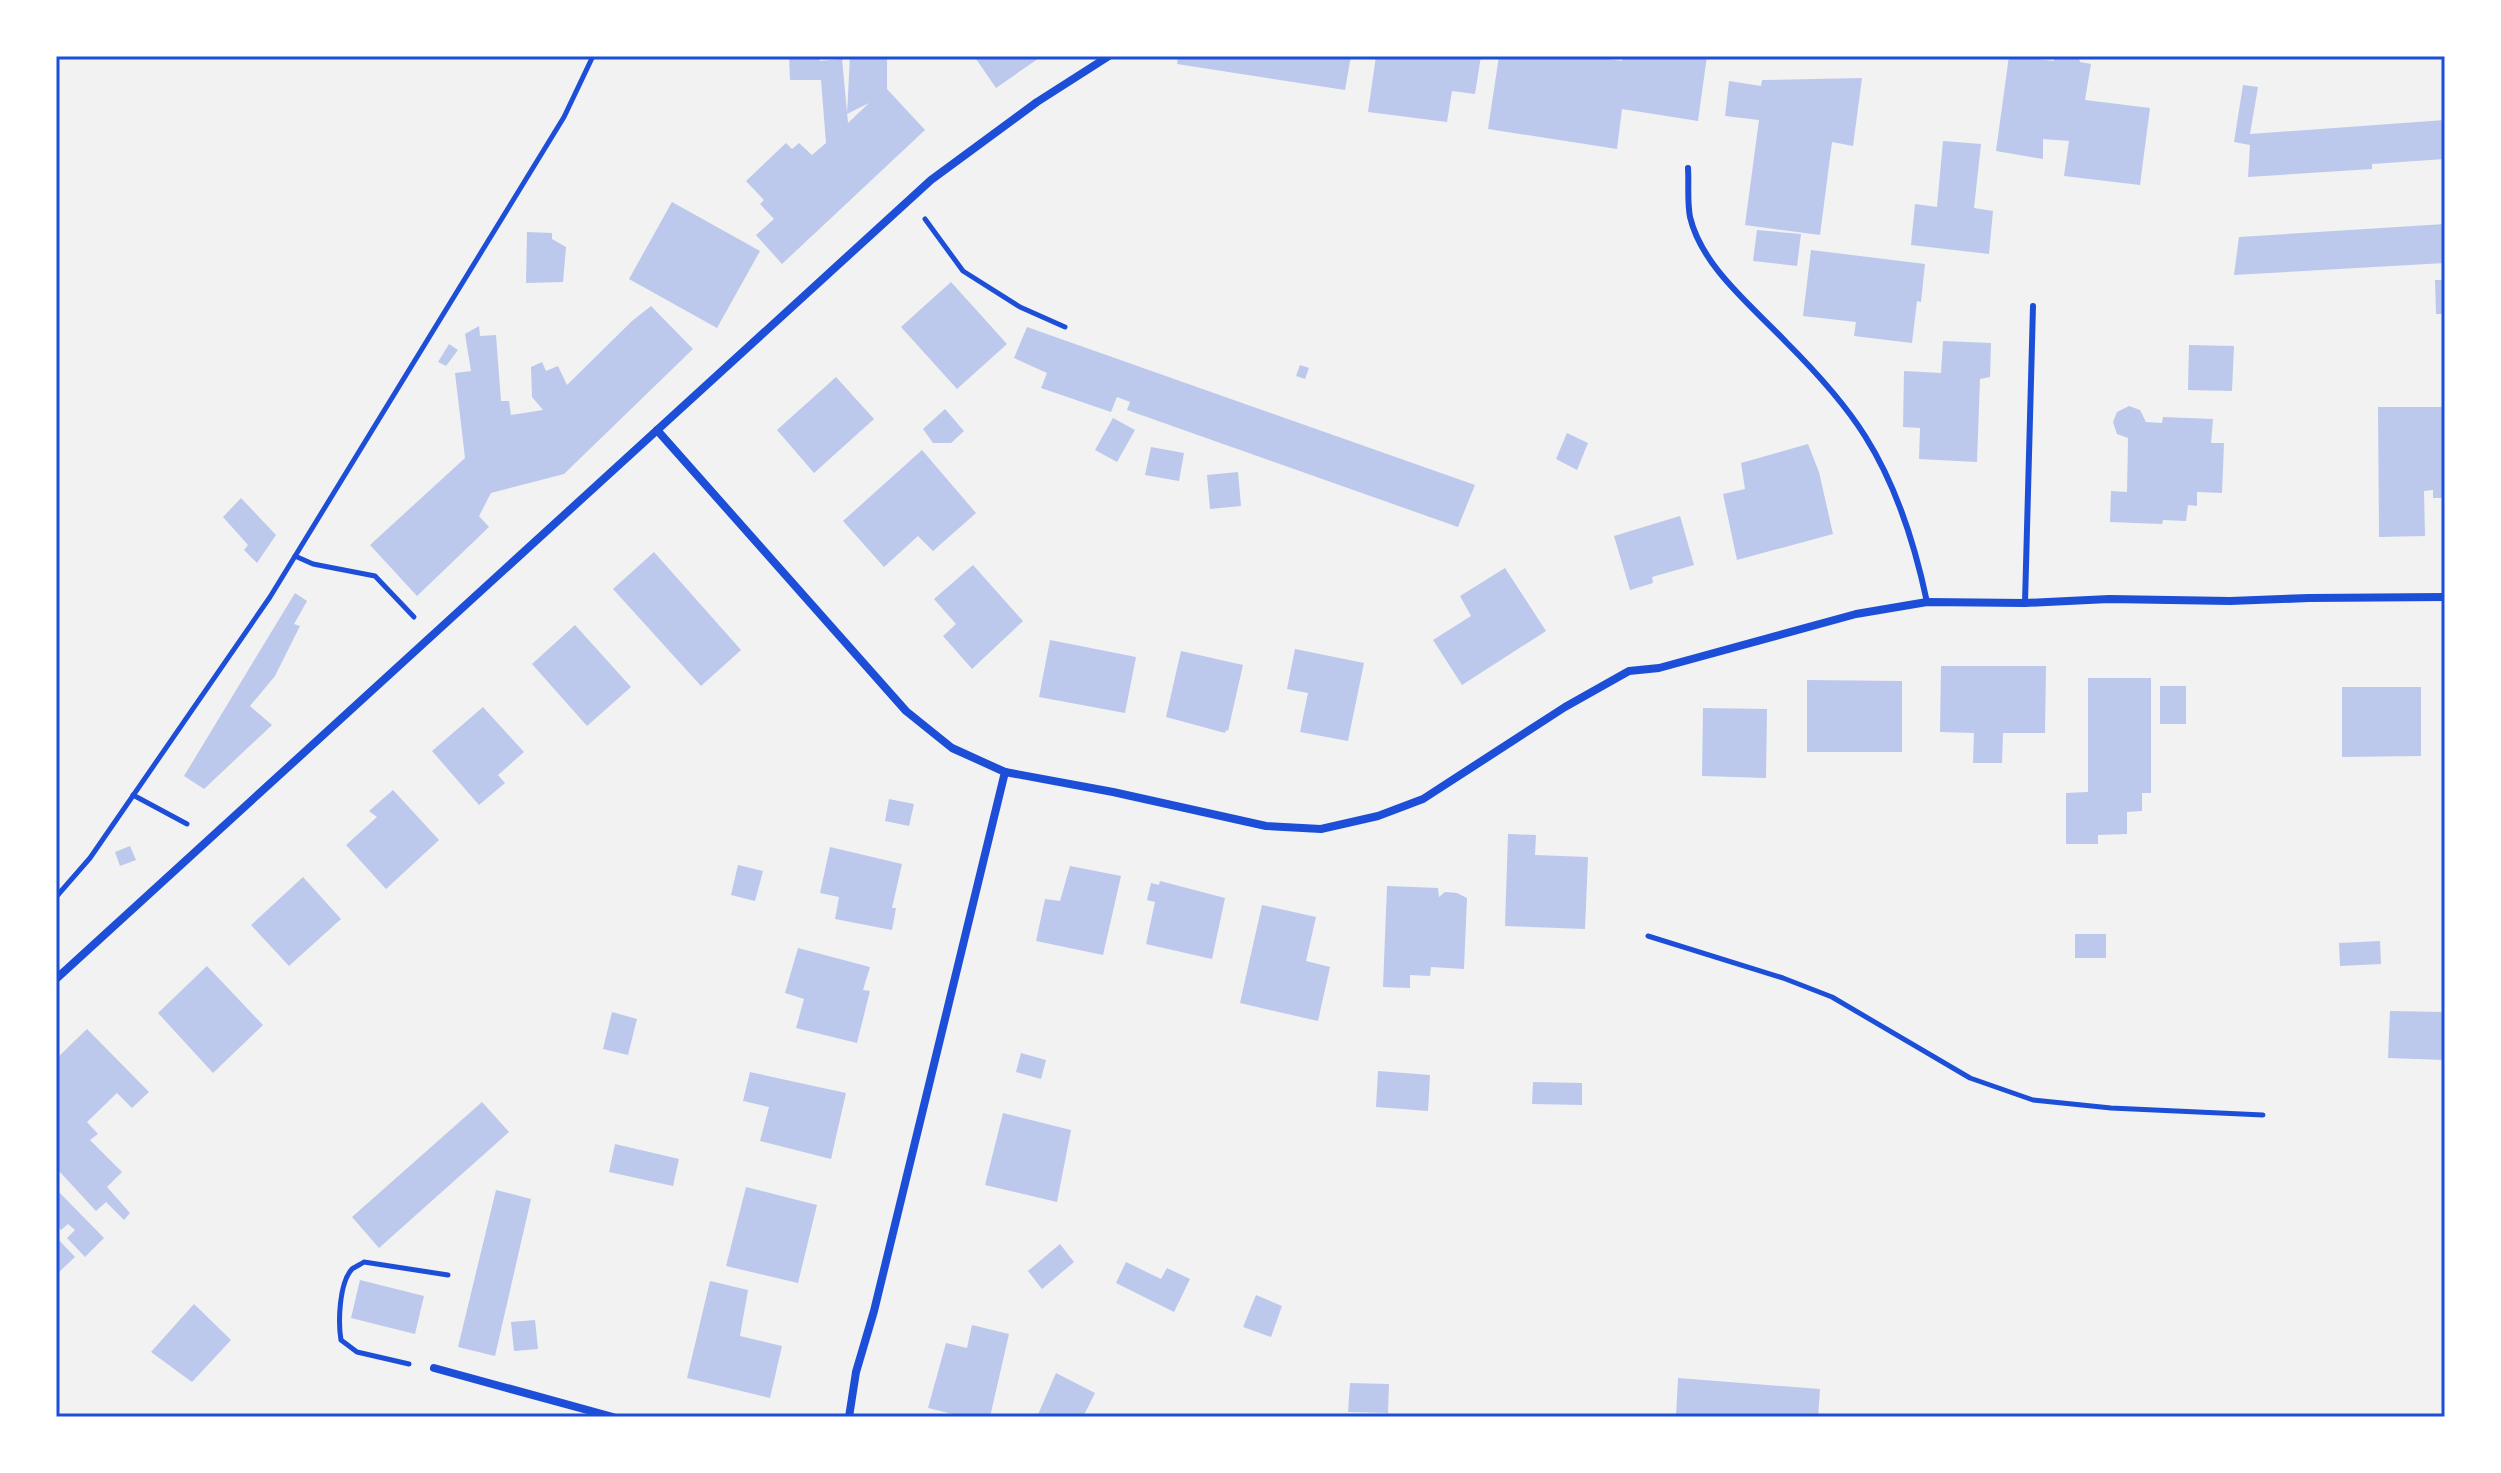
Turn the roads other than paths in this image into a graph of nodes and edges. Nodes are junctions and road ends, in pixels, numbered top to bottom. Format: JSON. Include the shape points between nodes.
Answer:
{"nodes":[{"id":1,"x":1109,"y":56,"type":"edge"},
{"id":2,"x":1688,"y":168,"type":"dead end"},
{"id":3,"x":2033,"y":306,"type":"dead end"},
{"id":4,"x":657,"y":430,"type":"junction"},
{"id":5,"x":2445,"y":597,"type":"edge"},
{"id":6,"x":1927,"y":602,"type":"junction"},
{"id":7,"x":2025,"y":603,"type":"junction"},
{"id":8,"x":1005,"y":772,"type":"junction"},
{"id":9,"x":56,"y":979,"type":"edge"},
{"id":10,"x":434,"y":1368,"type":"road end"},
{"id":11,"x":613,"y":1417,"type":"edge"},
{"id":12,"x":849,"y":1417,"type":"edge"}],
"edges":[{"from":1,"to":4,"type":"street","via":[[931,180]]},
{"from":2,"to":6,"type":"lane","via":[[1690,217],[1705,251],[1865,437],[1904,521]]},
{"from":3,"to":7,"type":"lane"},
{"from":4,"to":8,"type":"street","via":[[906,711],[952,748]]},
{"from":4,"to":9,"type":"street"},
{"from":5,"to":7,"type":"street"},
{"from":6,"to":7,"type":"street"},
{"from":6,"to":8,"type":"street","via":[[1856,614],[1659,668],[1629,671],[1423,799],[1321,829],[1266,826]]},
{"from":8,"to":12,"type":"street"},
{"from":10,"to":11,"type":"street"}]}
